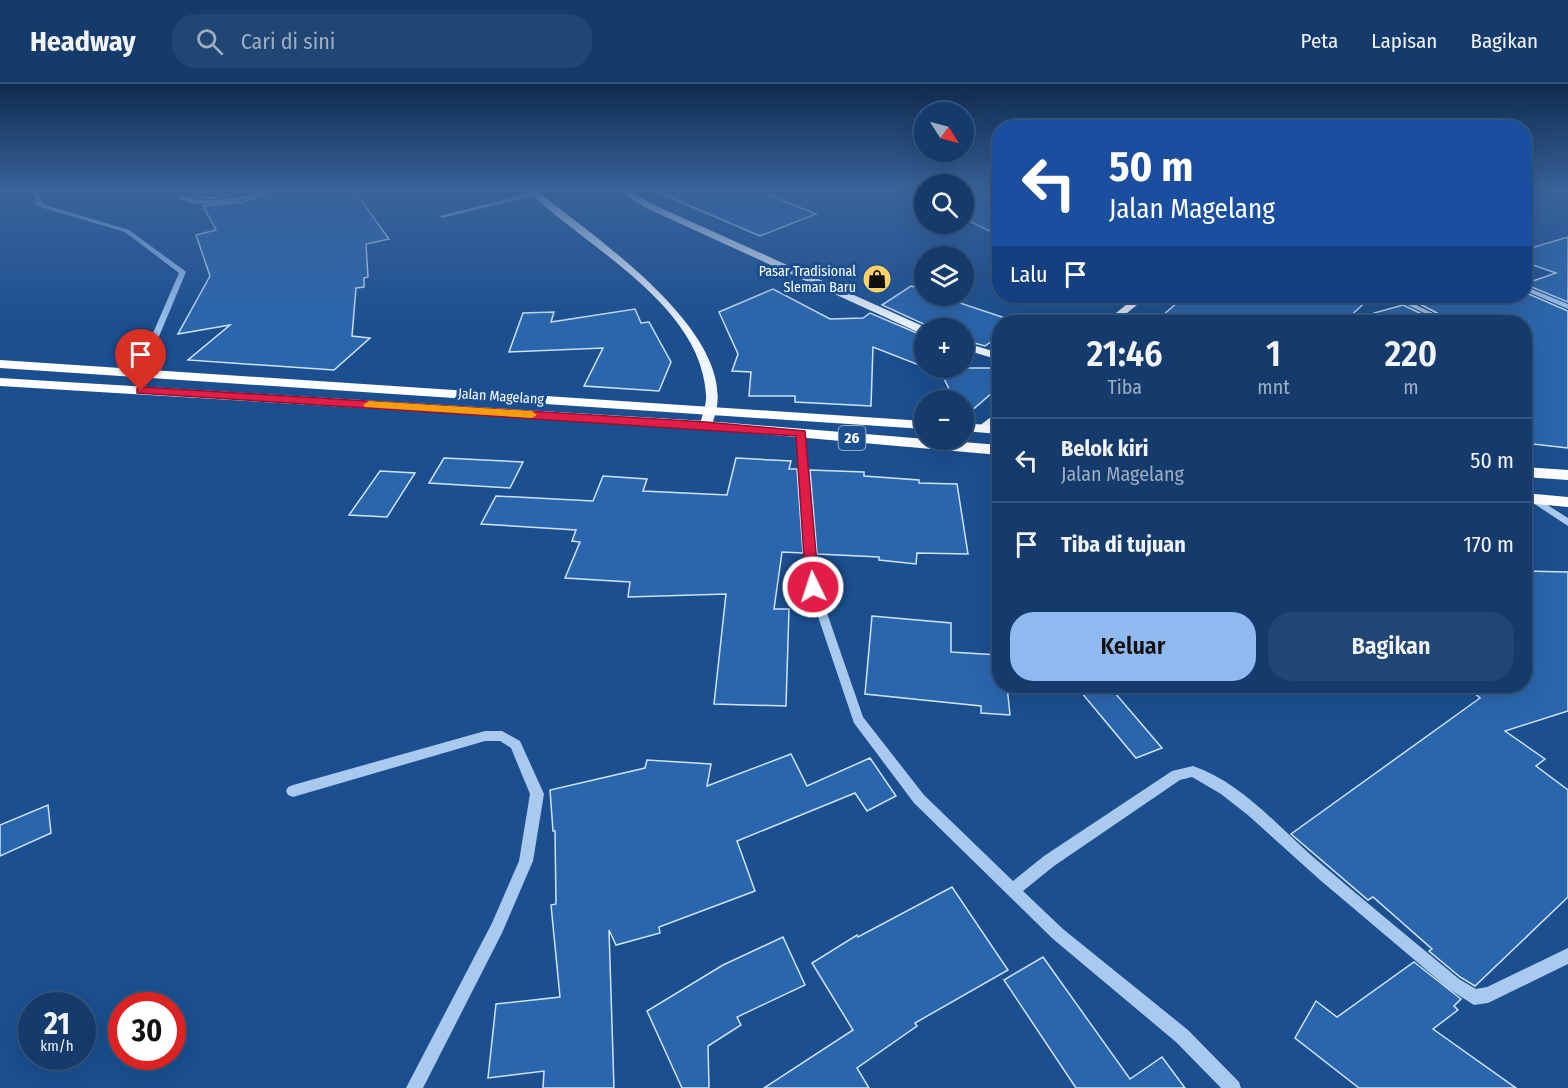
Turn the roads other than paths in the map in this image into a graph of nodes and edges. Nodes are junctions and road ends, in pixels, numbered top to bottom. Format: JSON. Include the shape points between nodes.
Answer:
{"nodes":[{"id":1,"x":585,"y":236,"type":"edge"},
{"id":2,"x":715,"y":236,"type":"edge"},
{"id":3,"x":1532,"y":291,"type":"edge"},
{"id":4,"x":1134,"y":303,"type":"edge"},
{"id":5,"x":1407,"y":303,"type":"edge"},
{"id":6,"x":1568,"y":307,"type":"edge"},
{"id":7,"x":1119,"y":315,"type":"edge"},
{"id":8,"x":1433,"y":315,"type":"edge"},
{"id":9,"x":914,"y":326,"type":"edge"},
{"id":10,"x":974,"y":349,"type":"edge"},
{"id":11,"x":992,"y":355,"type":"edge"},
{"id":12,"x":0,"y":364,"type":"edge"},
{"id":13,"x":0,"y":382,"type":"edge"},
{"id":14,"x":710,"y":409,"type":"junction"},
{"id":15,"x":992,"y":421,"type":"edge"},
{"id":16,"x":914,"y":423,"type":"edge"},
{"id":17,"x":706,"y":425,"type":"junction"},
{"id":18,"x":974,"y":428,"type":"edge"},
{"id":19,"x":983,"y":429,"type":"junction"},
{"id":20,"x":992,"y":430,"type":"edge"},
{"id":21,"x":801,"y":433,"type":"junction"},
{"id":22,"x":992,"y":449,"type":"edge"},
{"id":23,"x":1532,"y":472,"type":"edge"},
{"id":24,"x":1568,"y":475,"type":"edge"},
{"id":25,"x":1532,"y":499,"type":"edge"},
{"id":26,"x":1532,"y":501,"type":"edge"},
{"id":27,"x":1568,"y":502,"type":"edge"},
{"id":28,"x":1568,"y":523,"type":"edge"},
{"id":29,"x":293,"y":792,"type":"dead end"},
{"id":30,"x":1013,"y":890,"type":"junction"},
{"id":31,"x":1568,"y":956,"type":"edge"},
{"id":32,"x":414,"y":1088,"type":"edge"},
{"id":33,"x":1233,"y":1088,"type":"edge"}],
"edges":[{"from":1,"to":14,"type":"main road","via":[[676,315],[707,367],[712,394]]},
{"from":2,"to":9,"type":"main road"},
{"from":3,"to":6,"type":"street"},
{"from":4,"to":7,"type":"main road"},
{"from":5,"to":8,"type":"street"},
{"from":10,"to":11,"type":"main road"},
{"from":12,"to":14,"type":"highway","name":"Jalan Magelang","number":"26"},
{"from":13,"to":17,"type":"highway","name":"Jalan Magelang","number":"26"},
{"from":14,"to":16,"type":"highway","name":"Jalan Magelang","number":"26"},
{"from":14,"to":17,"type":"main road"},
{"from":15,"to":19,"type":"main road"},
{"from":17,"to":21,"type":"highway","name":"Jalan Magelang","number":"26"},
{"from":18,"to":19,"type":"highway"},
{"from":19,"to":20,"type":"highway"},
{"from":21,"to":22,"type":"highway","name":"Jalan Magelang","number":"26"},
{"from":21,"to":30,"type":"street","via":[[813,587],[858,719],[919,799]]},
{"from":23,"to":24,"type":"highway"},
{"from":25,"to":27,"type":"highway"},
{"from":26,"to":28,"type":"street"},
{"from":29,"to":32,"type":"street","via":[[485,736],[502,736],[516,745],[537,794],[526,861],[497,928]]},
{"from":30,"to":31,"type":"street","via":[[1049,861],[1177,775],[1193,771],[1221,784],[1248,805],[1307,860],[1474,997],[1488,995]]},
{"from":30,"to":33,"type":"street","via":[[1058,934],[1182,1036]]}]}
